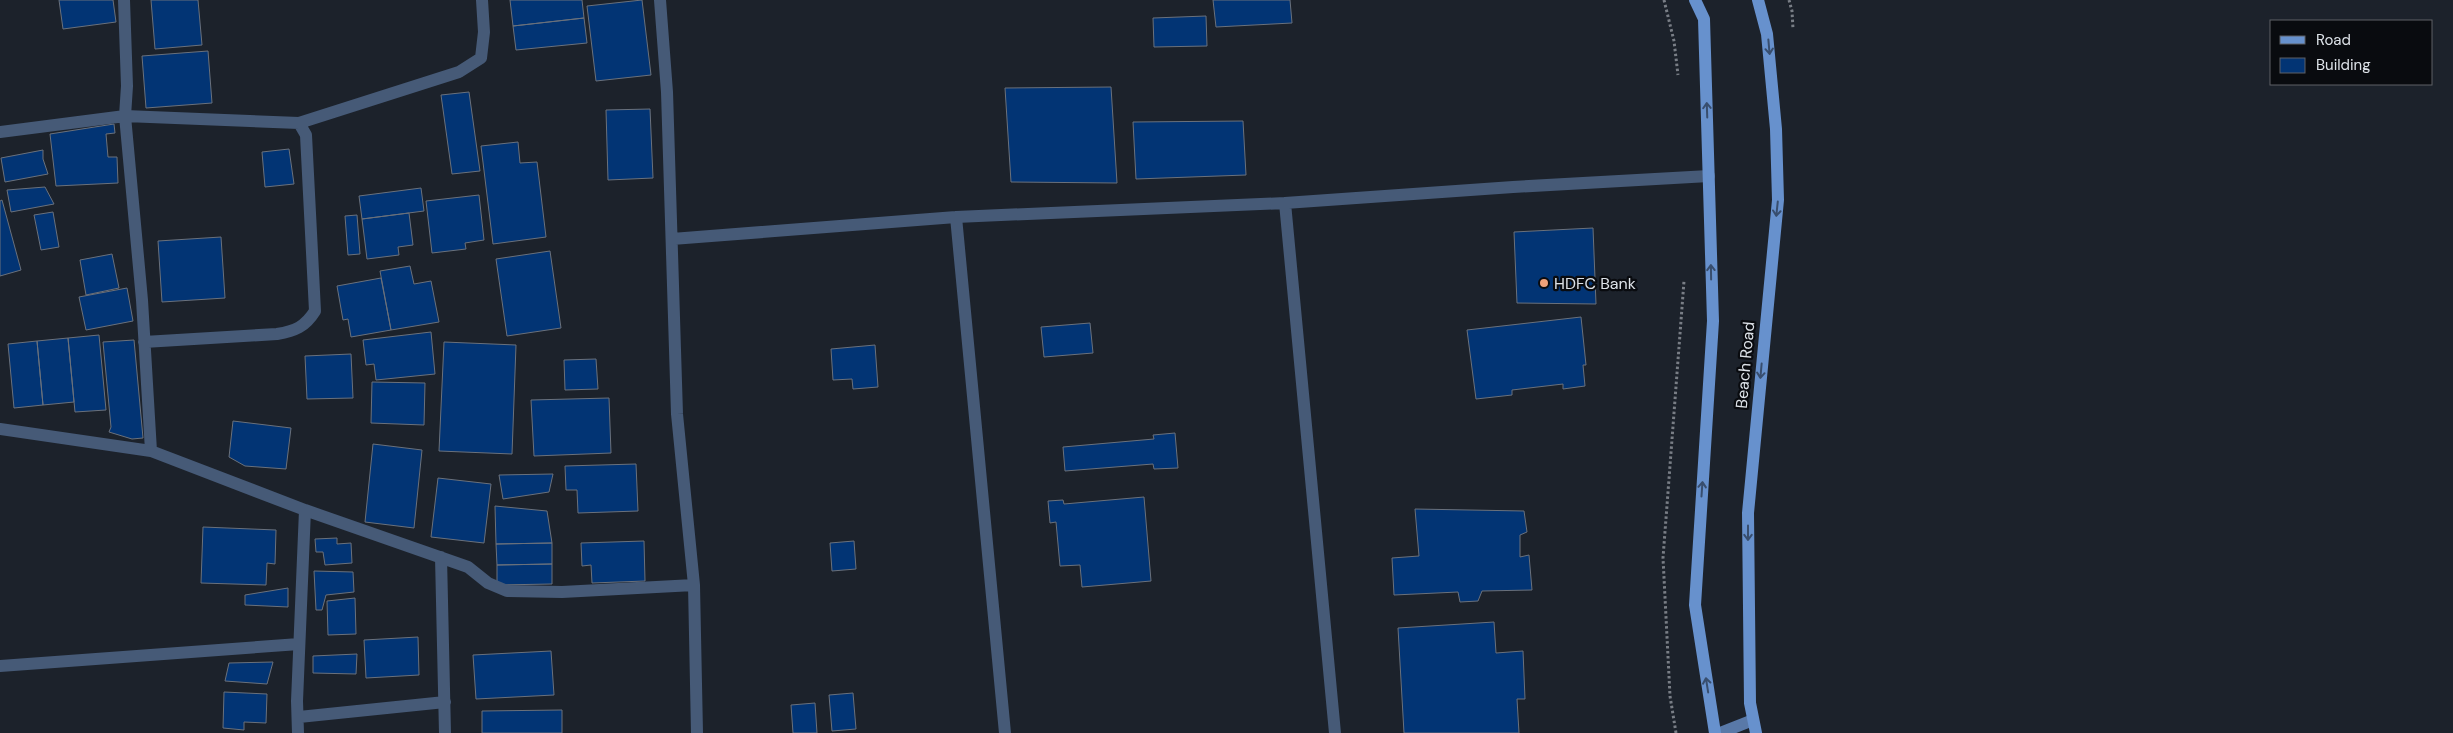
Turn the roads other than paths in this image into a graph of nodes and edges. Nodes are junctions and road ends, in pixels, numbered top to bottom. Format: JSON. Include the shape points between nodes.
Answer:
{"nodes":[{"id":1,"x":124,"y":0,"type":"edge"},
{"id":2,"x":482,"y":0,"type":"edge"},
{"id":3,"x":660,"y":0,"type":"edge"},
{"id":4,"x":1695,"y":0,"type":"edge"},
{"id":5,"x":1758,"y":0,"type":"edge"},
{"id":6,"x":125,"y":116,"type":"junction"},
{"id":7,"x":299,"y":123,"type":"junction"},
{"id":8,"x":0,"y":132,"type":"edge"},
{"id":9,"x":1709,"y":176,"type":"junction"},
{"id":10,"x":1285,"y":204,"type":"junction"},
{"id":11,"x":956,"y":216,"type":"junction"},
{"id":12,"x":672,"y":239,"type":"junction"},
{"id":13,"x":144,"y":342,"type":"junction"},
{"id":14,"x":0,"y":429,"type":"edge"},
{"id":15,"x":151,"y":451,"type":"junction"},
{"id":16,"x":305,"y":510,"type":"junction"},
{"id":17,"x":441,"y":557,"type":"junction"},
{"id":18,"x":694,"y":586,"type":"junction"},
{"id":19,"x":299,"y":644,"type":"junction"},
{"id":20,"x":0,"y":666,"type":"edge"},
{"id":21,"x":444,"y":702,"type":"junction"},
{"id":22,"x":299,"y":717,"type":"junction"},
{"id":23,"x":1754,"y":720,"type":"junction"},
{"id":24,"x":298,"y":733,"type":"edge"},
{"id":25,"x":445,"y":733,"type":"edge"},
{"id":26,"x":697,"y":733,"type":"edge"},
{"id":27,"x":1005,"y":733,"type":"edge"},
{"id":28,"x":1335,"y":733,"type":"edge"},
{"id":29,"x":1715,"y":733,"type":"edge"},
{"id":30,"x":1720,"y":733,"type":"edge"},
{"id":31,"x":1756,"y":733,"type":"edge"}],
"edges":[{"from":1,"to":6,"type":"street"},
{"from":2,"to":7,"type":"street","via":[[484,32],[480,58],[459,72]]},
{"from":3,"to":12,"type":"street"},
{"from":9,"to":4,"type":"main road","one_way":true,"via":[[1704,19]]},
{"from":5,"to":23,"type":"main road","name":"Beach Road","one_way":true,"via":[[1767,34],[1776,129],[1778,200],[1748,513],[1750,703]]},
{"from":6,"to":7,"type":"street"},
{"from":6,"to":8,"type":"street"},
{"from":6,"to":13,"type":"street"},
{"from":7,"to":13,"type":"street","via":[[306,135],[315,311],[308,323],[294,331],[277,334]]},
{"from":9,"to":10,"type":"street"},
{"from":29,"to":9,"type":"main road","one_way":true,"via":[[1695,605],[1713,321]]},
{"from":10,"to":11,"type":"street"},
{"from":10,"to":28,"type":"street"},
{"from":11,"to":12,"type":"street"},
{"from":11,"to":27,"type":"street"},
{"from":12,"to":18,"type":"street","via":[[677,414]]},
{"from":13,"to":15,"type":"street"},
{"from":14,"to":15,"type":"street"},
{"from":15,"to":16,"type":"street"},
{"from":16,"to":17,"type":"street"},
{"from":16,"to":19,"type":"street"},
{"from":17,"to":18,"type":"street","via":[[468,567],[488,583],[508,591]]},
{"from":17,"to":21,"type":"street"},
{"from":18,"to":26,"type":"street"},
{"from":19,"to":20,"type":"street"},
{"from":19,"to":22,"type":"street"},
{"from":21,"to":22,"type":"street"},
{"from":21,"to":25,"type":"street"},
{"from":22,"to":24,"type":"street"},
{"from":23,"to":30,"type":"street"},
{"from":23,"to":31,"type":"main road","name":"Beach Road"}]}
